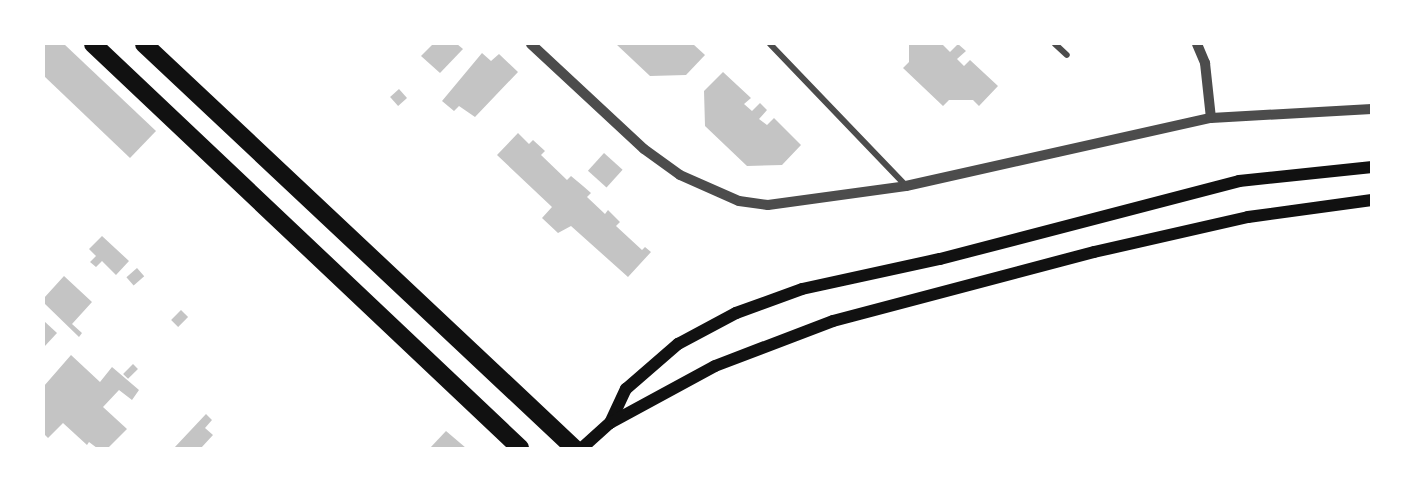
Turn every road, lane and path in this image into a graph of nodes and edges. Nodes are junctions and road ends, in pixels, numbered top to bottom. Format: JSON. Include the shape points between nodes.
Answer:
{"nodes":[{"id":1,"x":93,"y":44,"type":"edge"},
{"id":2,"x":144,"y":44,"type":"edge"},
{"id":3,"x":531,"y":44,"type":"edge"},
{"id":4,"x":770,"y":44,"type":"edge"},
{"id":5,"x":1055,"y":44,"type":"edge"},
{"id":6,"x":1197,"y":44,"type":"edge"},
{"id":7,"x":1067,"y":55,"type":"dead end"},
{"id":8,"x":1371,"y":109,"type":"edge"},
{"id":9,"x":1211,"y":118,"type":"junction"},
{"id":10,"x":1371,"y":167,"type":"edge"},
{"id":11,"x":906,"y":186,"type":"junction"},
{"id":12,"x":1371,"y":200,"type":"edge"},
{"id":13,"x":610,"y":423,"type":"junction"},
{"id":14,"x":520,"y":448,"type":"edge"},
{"id":15,"x":574,"y":448,"type":"edge"},
{"id":16,"x":582,"y":448,"type":"edge"}],
"edges":[{"from":1,"to":14,"type":"highway"},
{"from":2,"to":15,"type":"highway"},
{"from":3,"to":11,"type":"street","via":[[644,149],[713,192],[768,205]]},
{"from":4,"to":11,"type":"street"},
{"from":5,"to":7,"type":"street"},
{"from":6,"to":9,"type":"street","via":[[1204,63]]},
{"from":8,"to":9,"type":"street"},
{"from":9,"to":11,"type":"street"},
{"from":10,"to":13,"type":"main road","via":[[1239,181],[940,259],[802,289],[736,313],[678,344],[626,389]]},
{"from":12,"to":13,"type":"main road","via":[[1248,217],[833,321],[750,350]]},
{"from":13,"to":16,"type":"main road"}]}
